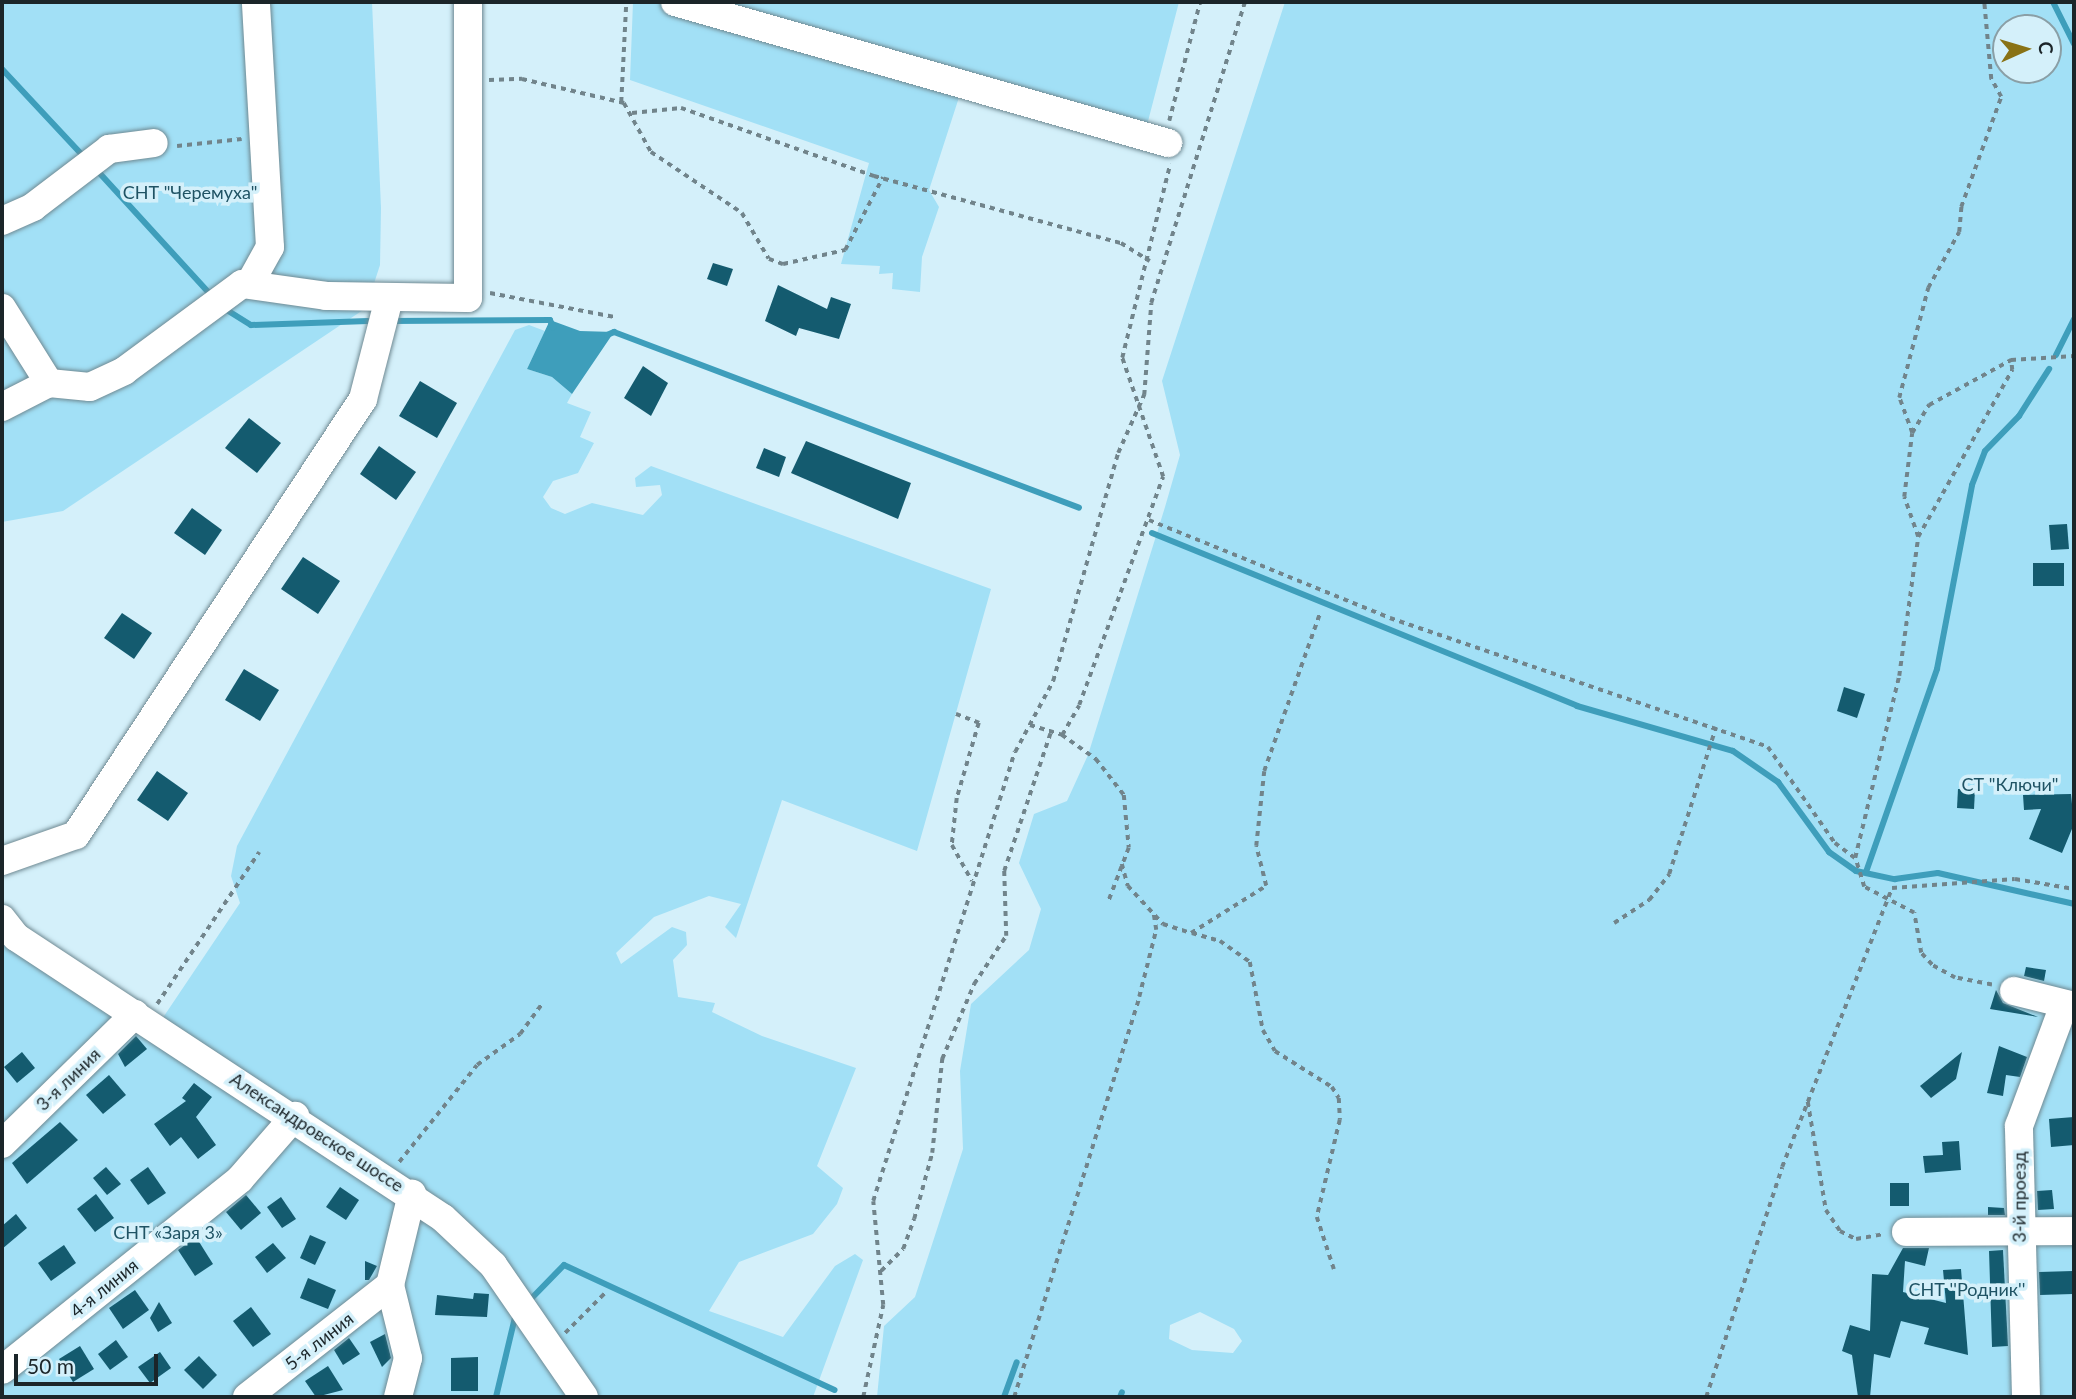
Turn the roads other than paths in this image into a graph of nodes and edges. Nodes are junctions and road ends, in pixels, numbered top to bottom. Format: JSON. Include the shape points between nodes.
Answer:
{"nodes":[{"id":1,"x":256,"y":2,"type":"edge"},
{"id":2,"x":468,"y":2,"type":"edge"},
{"id":3,"x":676,"y":2,"type":"edge"},
{"id":4,"x":154,"y":143,"type":"road end"},
{"id":5,"x":1168,"y":143,"type":"road end"},
{"id":6,"x":2,"y":221,"type":"edge"},
{"id":7,"x":250,"y":283,"type":"junction"},
{"id":8,"x":387,"y":306,"type":"dead end"},
{"id":9,"x":2,"y":308,"type":"edge"},
{"id":10,"x":49,"y":383,"type":"junction"},
{"id":11,"x":2,"y":407,"type":"edge"},
{"id":12,"x":2,"y":861,"type":"edge"},
{"id":13,"x":5,"y":932,"type":"edge"},
{"id":14,"x":2014,"y":991,"type":"road end"},
{"id":15,"x":2069,"y":1005,"type":"edge"},
{"id":16,"x":141,"y":1017,"type":"junction"},
{"id":17,"x":295,"y":1116,"type":"junction"},
{"id":18,"x":2,"y":1144,"type":"edge"},
{"id":19,"x":412,"y":1194,"type":"junction"},
{"id":20,"x":2074,"y":1231,"type":"edge"},
{"id":21,"x":1906,"y":1232,"type":"road end"},
{"id":22,"x":2018,"y":1236,"type":"junction"},
{"id":23,"x":390,"y":1285,"type":"junction"},
{"id":24,"x":2,"y":1370,"type":"edge"},
{"id":25,"x":247,"y":1397,"type":"edge"},
{"id":26,"x":398,"y":1397,"type":"edge"},
{"id":27,"x":584,"y":1397,"type":"edge"},
{"id":28,"x":2026,"y":1397,"type":"edge"}],
"edges":[{"from":1,"to":7,"type":"street","via":[[270,247]]},
{"from":2,"to":7,"type":"street","via":[[468,298],[293,293]]},
{"from":3,"to":5,"type":"street"},
{"from":4,"to":6,"type":"street","via":[[110,149],[33,207]]},
{"from":7,"to":10,"type":"street","via":[[152,345],[124,371],[90,387]]},
{"from":8,"to":12,"type":"street","via":[[363,399],[76,835]]},
{"from":9,"to":10,"type":"street"},
{"from":10,"to":11,"type":"street"},
{"from":13,"to":16,"type":"street","name":"Александровское шоссе"},
{"from":14,"to":15,"type":"street"},
{"from":15,"to":22,"type":"street","name":"3-й проезд","via":[[2019,1126]]},
{"from":16,"to":17,"type":"street","name":"Александровское шоссе"},
{"from":16,"to":18,"type":"street","name":"3-я линия"},
{"from":17,"to":19,"type":"street","name":"Александровское шоссе"},
{"from":17,"to":24,"type":"street","name":"4-я линия","via":[[240,1179]]},
{"from":19,"to":23,"type":"street"},
{"from":19,"to":27,"type":"street","name":"Александровское шоссе","via":[[492,1263]]},
{"from":20,"to":22,"type":"street"},
{"from":21,"to":22,"type":"street"},
{"from":22,"to":28,"type":"street","name":"3-й проезд"},
{"from":23,"to":25,"type":"street","name":"5-я линия"},
{"from":23,"to":26,"type":"street","via":[[408,1358]]}]}
